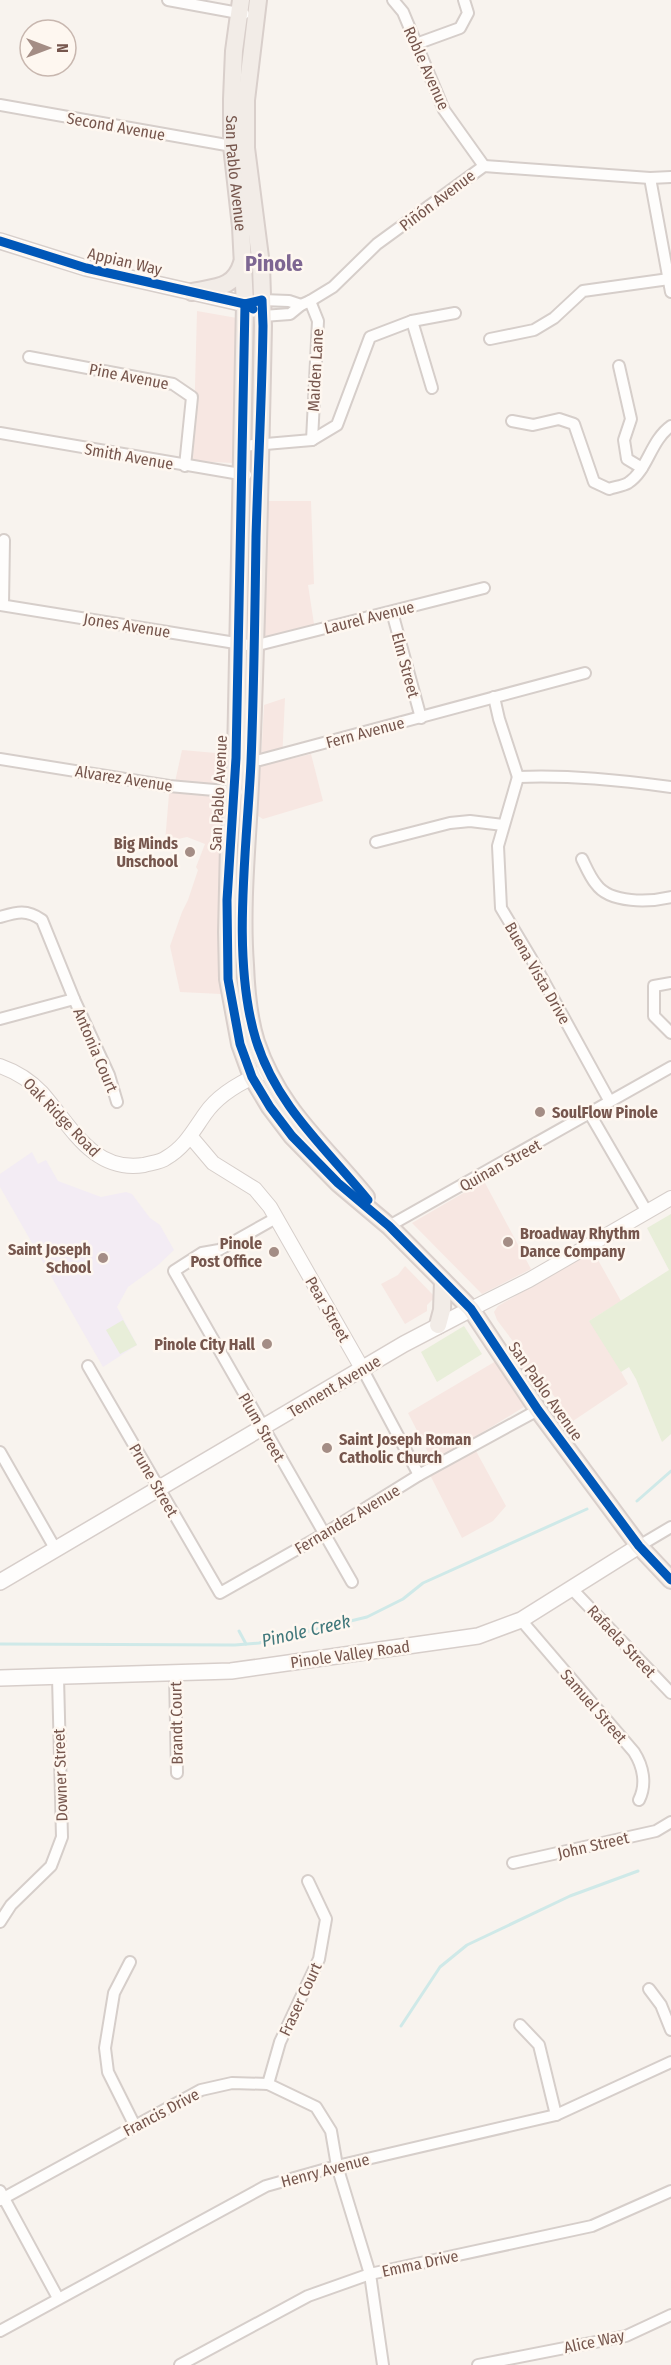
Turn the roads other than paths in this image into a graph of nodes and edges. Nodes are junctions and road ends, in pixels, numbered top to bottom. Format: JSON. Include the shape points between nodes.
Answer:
{"nodes":[{"id":1,"x":168,"y":0,"type":"edge"},
{"id":2,"x":393,"y":0,"type":"edge"},
{"id":3,"x":464,"y":0,"type":"edge"},
{"id":4,"x":248,"y":7,"type":"edge"},
{"id":5,"x":416,"y":44,"type":"junction"},
{"id":6,"x":0,"y":105,"type":"edge"},
{"id":7,"x":232,"y":146,"type":"junction"},
{"id":8,"x":484,"y":166,"type":"junction"},
{"id":9,"x":671,"y":177,"type":"edge"},
{"id":10,"x":650,"y":178,"type":"junction"},
{"id":11,"x":0,"y":241,"type":"edge"},
{"id":12,"x":244,"y":256,"type":"junction"},
{"id":13,"x":669,"y":279,"type":"junction"},
{"id":14,"x":192,"y":292,"type":"junction"},
{"id":15,"x":671,"y":292,"type":"edge"},
{"id":16,"x":305,"y":303,"type":"junction"},
{"id":17,"x":245,"y":304,"type":"junction"},
{"id":18,"x":263,"y":308,"type":"junction"},
{"id":19,"x":454,"y":313,"type":"dead end"},
{"id":20,"x":412,"y":321,"type":"junction"},
{"id":21,"x":490,"y":339,"type":"dead end"},
{"id":22,"x":28,"y":357,"type":"dead end"},
{"id":23,"x":619,"y":366,"type":"dead end"},
{"id":24,"x":432,"y":388,"type":"dead end"},
{"id":25,"x":512,"y":421,"type":"dead end"},
{"id":26,"x":671,"y":426,"type":"edge"},
{"id":27,"x":0,"y":433,"type":"edge"},
{"id":28,"x":312,"y":440,"type":"junction"},
{"id":29,"x":260,"y":445,"type":"junction"},
{"id":30,"x":242,"y":446,"type":"junction"},
{"id":31,"x":185,"y":466,"type":"junction"},
{"id":32,"x":642,"y":468,"type":"junction"},
{"id":33,"x":250,"y":476,"type":"junction"},
{"id":34,"x":4,"y":540,"type":"dead end"},
{"id":35,"x":484,"y":588,"type":"dead end"},
{"id":36,"x":2,"y":605,"type":"edge"},
{"id":37,"x":392,"y":612,"type":"junction"},
{"id":38,"x":246,"y":645,"type":"junction"},
{"id":39,"x":585,"y":673,"type":"dead end"},
{"id":40,"x":494,"y":697,"type":"junction"},
{"id":41,"x":421,"y":718,"type":"junction"},
{"id":42,"x":0,"y":759,"type":"edge"},
{"id":43,"x":243,"y":759,"type":"junction"},
{"id":44,"x":518,"y":777,"type":"junction"},
{"id":45,"x":671,"y":787,"type":"edge"},
{"id":46,"x":241,"y":792,"type":"junction"},
{"id":47,"x":503,"y":825,"type":"junction"},
{"id":48,"x":376,"y":842,"type":"dead end"},
{"id":49,"x":582,"y":859,"type":"dead end"},
{"id":50,"x":671,"y":897,"type":"edge"},
{"id":51,"x":0,"y":917,"type":"edge"},
{"id":52,"x":671,"y":983,"type":"edge"},
{"id":53,"x":74,"y":999,"type":"junction"},
{"id":54,"x":0,"y":1019,"type":"edge"},
{"id":55,"x":671,"y":1033,"type":"edge"},
{"id":56,"x":0,"y":1066,"type":"edge"},
{"id":57,"x":671,"y":1067,"type":"edge"},
{"id":58,"x":260,"y":1074,"type":"junction"},
{"id":59,"x":609,"y":1100,"type":"junction"},
{"id":60,"x":117,"y":1102,"type":"dead end"},
{"id":61,"x":590,"y":1114,"type":"junction"},
{"id":62,"x":191,"y":1137,"type":"junction"},
{"id":63,"x":671,"y":1198,"type":"edge"},
{"id":64,"x":647,"y":1212,"type":"junction"},
{"id":65,"x":273,"y":1213,"type":"junction"},
{"id":66,"x":389,"y":1226,"type":"junction"},
{"id":67,"x":443,"y":1281,"type":"junction"},
{"id":68,"x":471,"y":1309,"type":"junction"},
{"id":69,"x":438,"y":1325,"type":"junction"},
{"id":70,"x":88,"y":1366,"type":"dead end"},
{"id":71,"x":363,"y":1370,"type":"junction"},
{"id":72,"x":538,"y":1410,"type":"junction"},
{"id":73,"x":263,"y":1428,"type":"junction"},
{"id":74,"x":0,"y":1454,"type":"edge"},
{"id":75,"x":419,"y":1475,"type":"junction"},
{"id":76,"x":159,"y":1488,"type":"junction"},
{"id":77,"x":671,"y":1527,"type":"edge"},
{"id":78,"x":324,"y":1534,"type":"junction"},
{"id":79,"x":639,"y":1546,"type":"junction"},
{"id":80,"x":56,"y":1550,"type":"junction"},
{"id":81,"x":671,"y":1580,"type":"edge"},
{"id":82,"x":0,"y":1582,"type":"edge"},
{"id":83,"x":352,"y":1582,"type":"dead end"},
{"id":84,"x":572,"y":1589,"type":"junction"},
{"id":85,"x":220,"y":1593,"type":"joint"},
{"id":86,"x":521,"y":1620,"type":"junction"},
{"id":87,"x":175,"y":1674,"type":"junction"},
{"id":88,"x":58,"y":1677,"type":"junction"},
{"id":89,"x":0,"y":1678,"type":"edge"},
{"id":90,"x":671,"y":1693,"type":"edge"},
{"id":91,"x":177,"y":1773,"type":"dead end"},
{"id":92,"x":639,"y":1800,"type":"dead end"},
{"id":93,"x":671,"y":1822,"type":"edge"},
{"id":94,"x":513,"y":1863,"type":"dead end"},
{"id":95,"x":309,"y":1881,"type":"dead end"},
{"id":96,"x":0,"y":1922,"type":"edge"},
{"id":97,"x":130,"y":1962,"type":"dead end"},
{"id":98,"x":649,"y":1989,"type":"dead end"},
{"id":99,"x":520,"y":2025,"type":"dead end"},
{"id":100,"x":671,"y":2030,"type":"edge"},
{"id":101,"x":671,"y":2062,"type":"edge"},
{"id":102,"x":268,"y":2084,"type":"junction"},
{"id":103,"x":556,"y":2115,"type":"junction"},
{"id":104,"x":135,"y":2126,"type":"junction"},
{"id":105,"x":338,"y":2166,"type":"junction"},
{"id":106,"x":671,"y":2191,"type":"edge"},
{"id":107,"x":1,"y":2196,"type":"edge"},
{"id":108,"x":370,"y":2274,"type":"junction"},
{"id":109,"x":58,"y":2298,"type":"junction"},
{"id":110,"x":671,"y":2315,"type":"edge"},
{"id":111,"x":0,"y":2331,"type":"edge"},
{"id":112,"x":180,"y":2365,"type":"edge"},
{"id":113,"x":383,"y":2365,"type":"edge"},
{"id":114,"x":478,"y":2365,"type":"edge"}],
"edges":[{"from":1,"to":4,"type":"street"},
{"from":2,"to":5,"type":"street","name":"Roble Avenue","via":[[403,12]]},
{"from":3,"to":5,"type":"street","via":[[468,13],[460,28]]},
{"from":4,"to":7,"type":"main road","name":"San Pablo Avenue","via":[[234,51]]},
{"from":4,"to":18,"type":"main road","name":"San Pablo Avenue","via":[[246,148]]},
{"from":5,"to":8,"type":"street","name":"Roble Avenue","via":[[444,110]]},
{"from":6,"to":7,"type":"street","name":"Second Avenue"},
{"from":7,"to":12,"type":"main road","name":"San Pablo Avenue"},
{"from":8,"to":10,"type":"street","name":"Piñón Avenue"},
{"from":8,"to":16,"type":"street","name":"Piñón Avenue","via":[[377,244],[333,287]]},
{"from":9,"to":10,"type":"street","name":"Piñón Avenue"},
{"from":10,"to":13,"type":"street"},
{"from":11,"to":14,"type":"main road","name":"Appian Way","via":[[86,268]]},
{"from":12,"to":14,"type":"main road","via":[[234,280]]},
{"from":12,"to":17,"type":"main road","name":"San Pablo Avenue"},
{"from":13,"to":15,"type":"street"},
{"from":13,"to":21,"type":"street","via":[[583,291],[554,318],[534,330]]},
{"from":14,"to":17,"type":"main road","name":"Appian Way"},
{"from":16,"to":18,"type":"street"},
{"from":16,"to":18,"type":"street","name":"Piñón Avenue","via":[[290,314],[272,317]]},
{"from":16,"to":28,"type":"street","name":"Maiden Lane","via":[[318,321]]},
{"from":17,"to":18,"type":"main road","name":"Appian Way"},
{"from":17,"to":30,"type":"main road","name":"San Pablo Avenue"},
{"from":18,"to":29,"type":"main road","name":"San Pablo Avenue"},
{"from":19,"to":20,"type":"street","name":"Maiden Lane"},
{"from":20,"to":24,"type":"street"},
{"from":20,"to":28,"type":"street","name":"Maiden Lane","via":[[370,337],[337,425]]},
{"from":22,"to":31,"type":"street","name":"Pine Avenue","via":[[173,384],[192,397]]},
{"from":23,"to":32,"type":"street","via":[[631,419],[624,440],[627,459]]},
{"from":25,"to":32,"type":"street","via":[[533,425],[559,419],[574,424],[594,482],[609,489],[627,483]]},
{"from":26,"to":32,"type":"street","via":[[658,436]]},
{"from":27,"to":31,"type":"street","name":"Smith Avenue"},
{"from":28,"to":29,"type":"street","name":"Maiden Lane"},
{"from":29,"to":30,"type":"street","name":"Maiden Lane"},
{"from":29,"to":33,"type":"main road","name":"San Pablo Avenue"},
{"from":30,"to":33,"type":"main road","name":"San Pablo Avenue"},
{"from":31,"to":33,"type":"street","name":"Smith Avenue"},
{"from":33,"to":38,"type":"main road","name":"San Pablo Avenue"},
{"from":34,"to":36,"type":"street"},
{"from":35,"to":37,"type":"street","name":"Laurel Avenue"},
{"from":36,"to":38,"type":"street","name":"Jones Avenue"},
{"from":37,"to":38,"type":"street","name":"Laurel Avenue"},
{"from":37,"to":41,"type":"street","name":"Elm Street"},
{"from":38,"to":43,"type":"main road","name":"San Pablo Avenue"},
{"from":39,"to":40,"type":"street","name":"Fern Avenue"},
{"from":40,"to":41,"type":"street","name":"Fern Avenue"},
{"from":40,"to":44,"type":"street"},
{"from":41,"to":43,"type":"street","name":"Fern Avenue","via":[[260,760]]},
{"from":42,"to":46,"type":"street","name":"Alvarez Avenue","via":[[169,786]]},
{"from":43,"to":46,"type":"main road","name":"San Pablo Avenue"},
{"from":44,"to":45,"type":"street","via":[[561,775]]},
{"from":44,"to":47,"type":"street","name":"Buena Vista Drive"},
{"from":46,"to":58,"type":"main road","name":"San Pablo Avenue","via":[[247,1005]]},
{"from":47,"to":48,"type":"street","via":[[450,823]]},
{"from":47,"to":59,"type":"street","name":"Buena Vista Drive","via":[[498,846],[501,908]]},
{"from":49,"to":50,"type":"street","via":[[597,886],[614,896],[650,902]]},
{"from":51,"to":53,"type":"street","name":"Antonia Court","via":[[32,912],[42,920]]},
{"from":52,"to":55,"type":"street","via":[[654,986],[654,1016]]},
{"from":53,"to":54,"type":"street"},
{"from":53,"to":60,"type":"street","name":"Antonia Court","via":[[109,1075]]},
{"from":56,"to":62,"type":"street","name":"Oak Ridge Road","via":[[18,1073],[41,1093],[66,1126],[102,1159],[131,1167],[148,1164],[166,1159]]},
{"from":57,"to":59,"type":"street","name":"Quinan Street"},
{"from":58,"to":62,"type":"street","name":"Oak Ridge Road","via":[[224,1094]]},
{"from":58,"to":66,"type":"main road","name":"San Pablo Avenue"},
{"from":59,"to":61,"type":"street","name":"Quinan Street"},
{"from":61,"to":64,"type":"street"},
{"from":61,"to":66,"type":"street","name":"Quinan Street"},
{"from":62,"to":65,"type":"street","name":"Pear Street","via":[[213,1163],[255,1189]]},
{"from":63,"to":64,"type":"street","name":"Tennent Avenue"},
{"from":64,"to":68,"type":"street","name":"Tennent Avenue"},
{"from":65,"to":71,"type":"street","name":"Pear Street"},
{"from":65,"to":73,"type":"street","name":"Plum Street","via":[[219,1250],[202,1253],[174,1270]]},
{"from":66,"to":67,"type":"main road","name":"San Pablo Avenue"},
{"from":67,"to":68,"type":"main road","name":"San Pablo Avenue"},
{"from":67,"to":69,"type":"main road"},
{"from":68,"to":69,"type":"main road","name":"Tennent Avenue"},
{"from":68,"to":72,"type":"main road","name":"San Pablo Avenue"},
{"from":69,"to":71,"type":"main road","name":"Tennent Avenue"},
{"from":70,"to":76,"type":"street","name":"Prune Street"},
{"from":71,"to":73,"type":"main road","name":"Tennent Avenue"},
{"from":71,"to":75,"type":"street","name":"Pear Street"},
{"from":72,"to":75,"type":"street","name":"Fernandez Avenue"},
{"from":72,"to":79,"type":"main road","name":"San Pablo Avenue"},
{"from":73,"to":76,"type":"main road","name":"Tennent Avenue"},
{"from":73,"to":78,"type":"street","name":"Plum Street"},
{"from":74,"to":80,"type":"street"},
{"from":75,"to":78,"type":"street","name":"Fernandez Avenue"},
{"from":76,"to":80,"type":"main road","name":"Tennent Avenue"},
{"from":76,"to":85,"type":"street","name":"Prune Street"},
{"from":77,"to":79,"type":"street","name":"Pinole Valley Road"},
{"from":78,"to":83,"type":"street","name":"Plum Street"},
{"from":78,"to":85,"type":"street","name":"Fernandez Avenue"},
{"from":79,"to":81,"type":"main road","name":"San Pablo Avenue"},
{"from":79,"to":84,"type":"main road","name":"Pinole Valley Road"},
{"from":80,"to":82,"type":"main road","name":"Tennent Avenue"},
{"from":84,"to":86,"type":"main road","name":"Pinole Valley Road"},
{"from":84,"to":90,"type":"street","name":"Rafaela Street"},
{"from":86,"to":87,"type":"main road","name":"Pinole Valley Road","via":[[478,1636],[231,1671]]},
{"from":86,"to":92,"type":"street","name":"Samuel Street","via":[[634,1752],[644,1777]]},
{"from":87,"to":88,"type":"main road","name":"Pinole Valley Road"},
{"from":87,"to":91,"type":"street","name":"Brandt Court"},
{"from":88,"to":89,"type":"main road","name":"Pinole Valley Road"},
{"from":88,"to":96,"type":"street","name":"Downer Street","via":[[62,1837],[51,1866],[10,1905]]},
{"from":93,"to":94,"type":"street","name":"John Street","via":[[656,1831]]},
{"from":95,"to":102,"type":"street","name":"Fraser Court","via":[[326,1919],[320,1959],[280,2042]]},
{"from":97,"to":104,"type":"street","via":[[114,1993],[105,2048],[108,2072]]},
{"from":98,"to":100,"type":"street","via":[[661,2005]]},
{"from":99,"to":103,"type":"street","via":[[539,2045]]},
{"from":101,"to":103,"type":"street","name":"Henry Avenue"},
{"from":102,"to":104,"type":"street","name":"Francis Drive","via":[[232,2083],[201,2090]]},
{"from":102,"to":105,"type":"street","name":"Francis Drive","via":[[316,2107],[331,2131]]},
{"from":103,"to":105,"type":"street","name":"Henry Avenue"},
{"from":104,"to":107,"type":"street","name":"Francis Drive"},
{"from":105,"to":108,"type":"street","name":"Francis Drive"},
{"from":105,"to":109,"type":"street","name":"Henry Avenue","via":[[266,2186]]},
{"from":106,"to":108,"type":"street","name":"Emma Drive","via":[[592,2226]]},
{"from":107,"to":109,"type":"street"},
{"from":108,"to":112,"type":"street","name":"Emma Drive","via":[[308,2296]]},
{"from":108,"to":113,"type":"street","name":"Francis Drive"},
{"from":109,"to":111,"type":"street","name":"Henry Avenue"},
{"from":110,"to":114,"type":"street","name":"Alice Way","via":[[626,2336]]}]}
